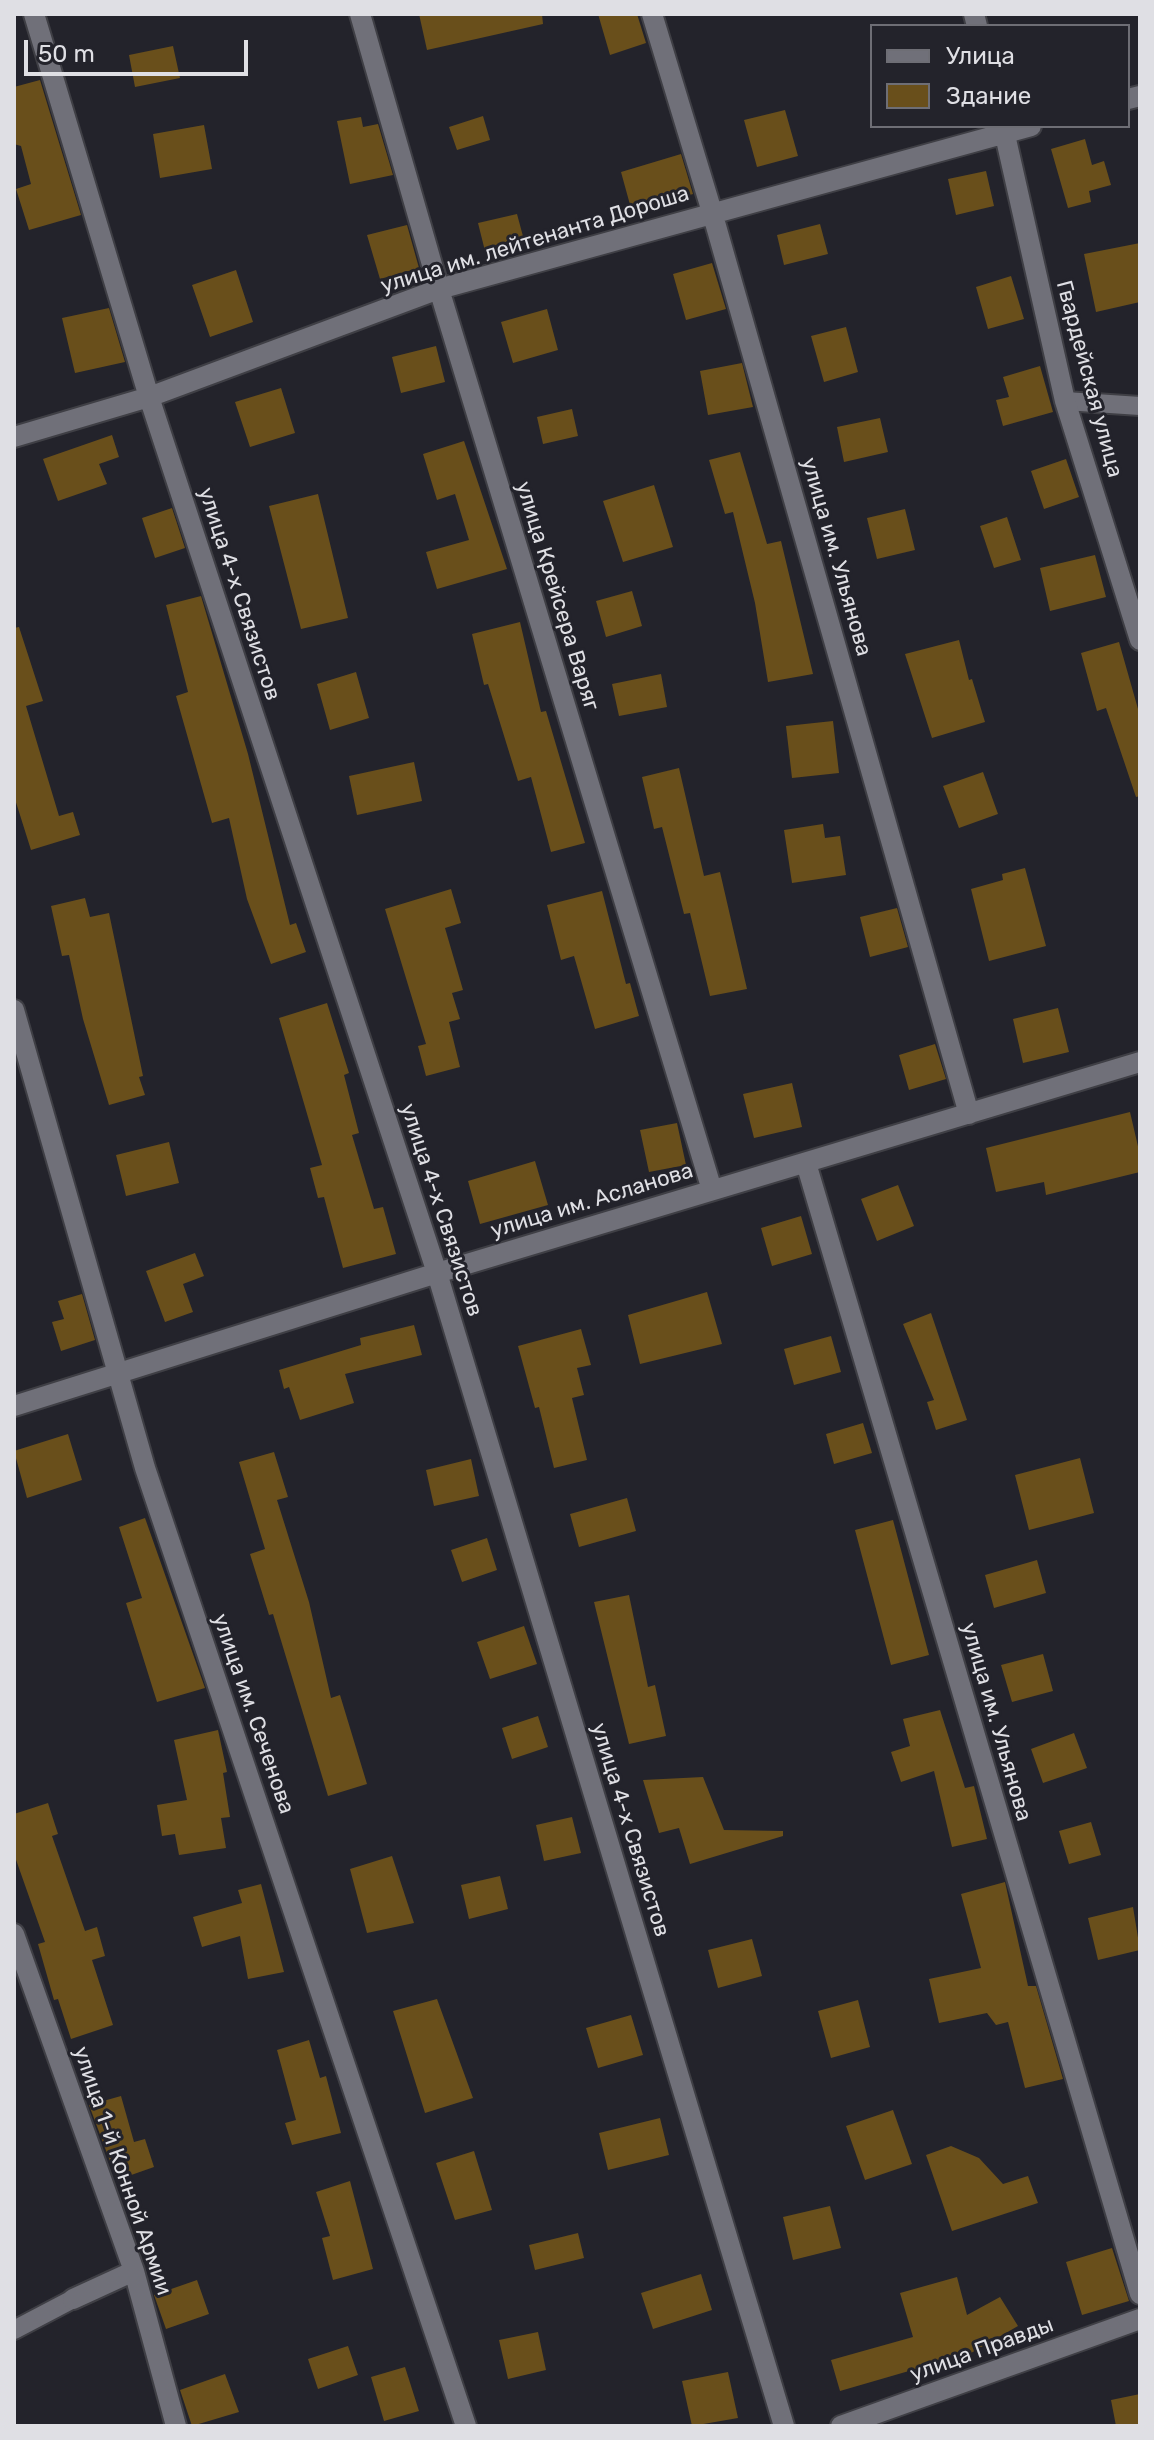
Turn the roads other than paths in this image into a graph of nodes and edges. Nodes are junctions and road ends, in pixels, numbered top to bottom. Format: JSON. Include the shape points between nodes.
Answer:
{"nodes":[{"id":1,"x":34,"y":14,"type":"edge"},
{"id":2,"x":360,"y":14,"type":"edge"},
{"id":3,"x":652,"y":14,"type":"edge"},
{"id":4,"x":1004,"y":130,"type":"edge"},
{"id":5,"x":712,"y":212,"type":"junction"},
{"id":6,"x":439,"y":289,"type":"junction"},
{"id":7,"x":149,"y":397,"type":"junction"},
{"id":8,"x":1065,"y":401,"type":"junction"},
{"id":9,"x":1140,"y":406,"type":"edge"},
{"id":10,"x":14,"y":437,"type":"edge"},
{"id":11,"x":1140,"y":640,"type":"edge"},
{"id":12,"x":14,"y":1010,"type":"edge"},
{"id":13,"x":1140,"y":1062,"type":"edge"},
{"id":14,"x":969,"y":1114,"type":"junction"},
{"id":15,"x":806,"y":1163,"type":"junction"},
{"id":16,"x":712,"y":1190,"type":"junction"},
{"id":17,"x":437,"y":1273,"type":"junction"},
{"id":18,"x":117,"y":1372,"type":"junction"},
{"id":19,"x":14,"y":1406,"type":"edge"},
{"id":20,"x":14,"y":1934,"type":"edge"},
{"id":21,"x":134,"y":2271,"type":"junction"},
{"id":22,"x":1140,"y":2294,"type":"edge"},
{"id":23,"x":73,"y":2299,"type":"joint"},
{"id":24,"x":1140,"y":2319,"type":"edge"},
{"id":25,"x":14,"y":2330,"type":"edge"},
{"id":26,"x":176,"y":2426,"type":"edge"},
{"id":27,"x":466,"y":2426,"type":"edge"},
{"id":28,"x":784,"y":2426,"type":"edge"},
{"id":29,"x":841,"y":2426,"type":"edge"}],
"edges":[{"from":1,"to":7,"type":"street","name":"улица 4-х Связистов"},
{"from":2,"to":6,"type":"street","name":"улица Крейсера Варяг"},
{"from":3,"to":5,"type":"street","name":"улица им. Ульянова"},
{"from":4,"to":5,"type":"street","name":"улица им. лейтенанта Дороша"},
{"from":4,"to":8,"type":"street","name":"Гвардейская улица"},
{"from":5,"to":6,"type":"street","name":"улица им. лейтенанта Дороша"},
{"from":5,"to":14,"type":"street","name":"улица им. Ульянова"},
{"from":6,"to":7,"type":"street","name":"улица им. лейтенанта Дороша"},
{"from":6,"to":16,"type":"street","name":"улица Крейсера Варяг"},
{"from":7,"to":10,"type":"street","name":"улица им. лейтенанта Дороша"},
{"from":7,"to":17,"type":"street","name":"улица 4-х Связистов"},
{"from":8,"to":9,"type":"lane"},
{"from":8,"to":11,"type":"street","name":"Гвардейская улица"},
{"from":12,"to":18,"type":"street","name":"улица им. Сеченова"},
{"from":13,"to":14,"type":"street","name":"улица им. Асланова"},
{"from":14,"to":15,"type":"street","name":"улица им. Асланова"},
{"from":15,"to":16,"type":"street","name":"улица им. Асланова"},
{"from":15,"to":22,"type":"street","name":"улица им. Ульянова"},
{"from":16,"to":17,"type":"street","name":"улица им. Асланова"},
{"from":17,"to":18,"type":"street","name":"улица им. Асланова"},
{"from":17,"to":28,"type":"street","name":"улица 4-х Связистов"},
{"from":18,"to":19,"type":"street","name":"улица им. Асланова"},
{"from":18,"to":27,"type":"street","name":"улица им. Сеченова"},
{"from":20,"to":21,"type":"street","name":"улица 1-й Конной Армии"},
{"from":21,"to":23,"type":"street"},
{"from":21,"to":26,"type":"street","name":"улица 1-й Конной Армии"},
{"from":23,"to":25,"type":"lane"},
{"from":24,"to":29,"type":"street","name":"улица Правды"}]}
